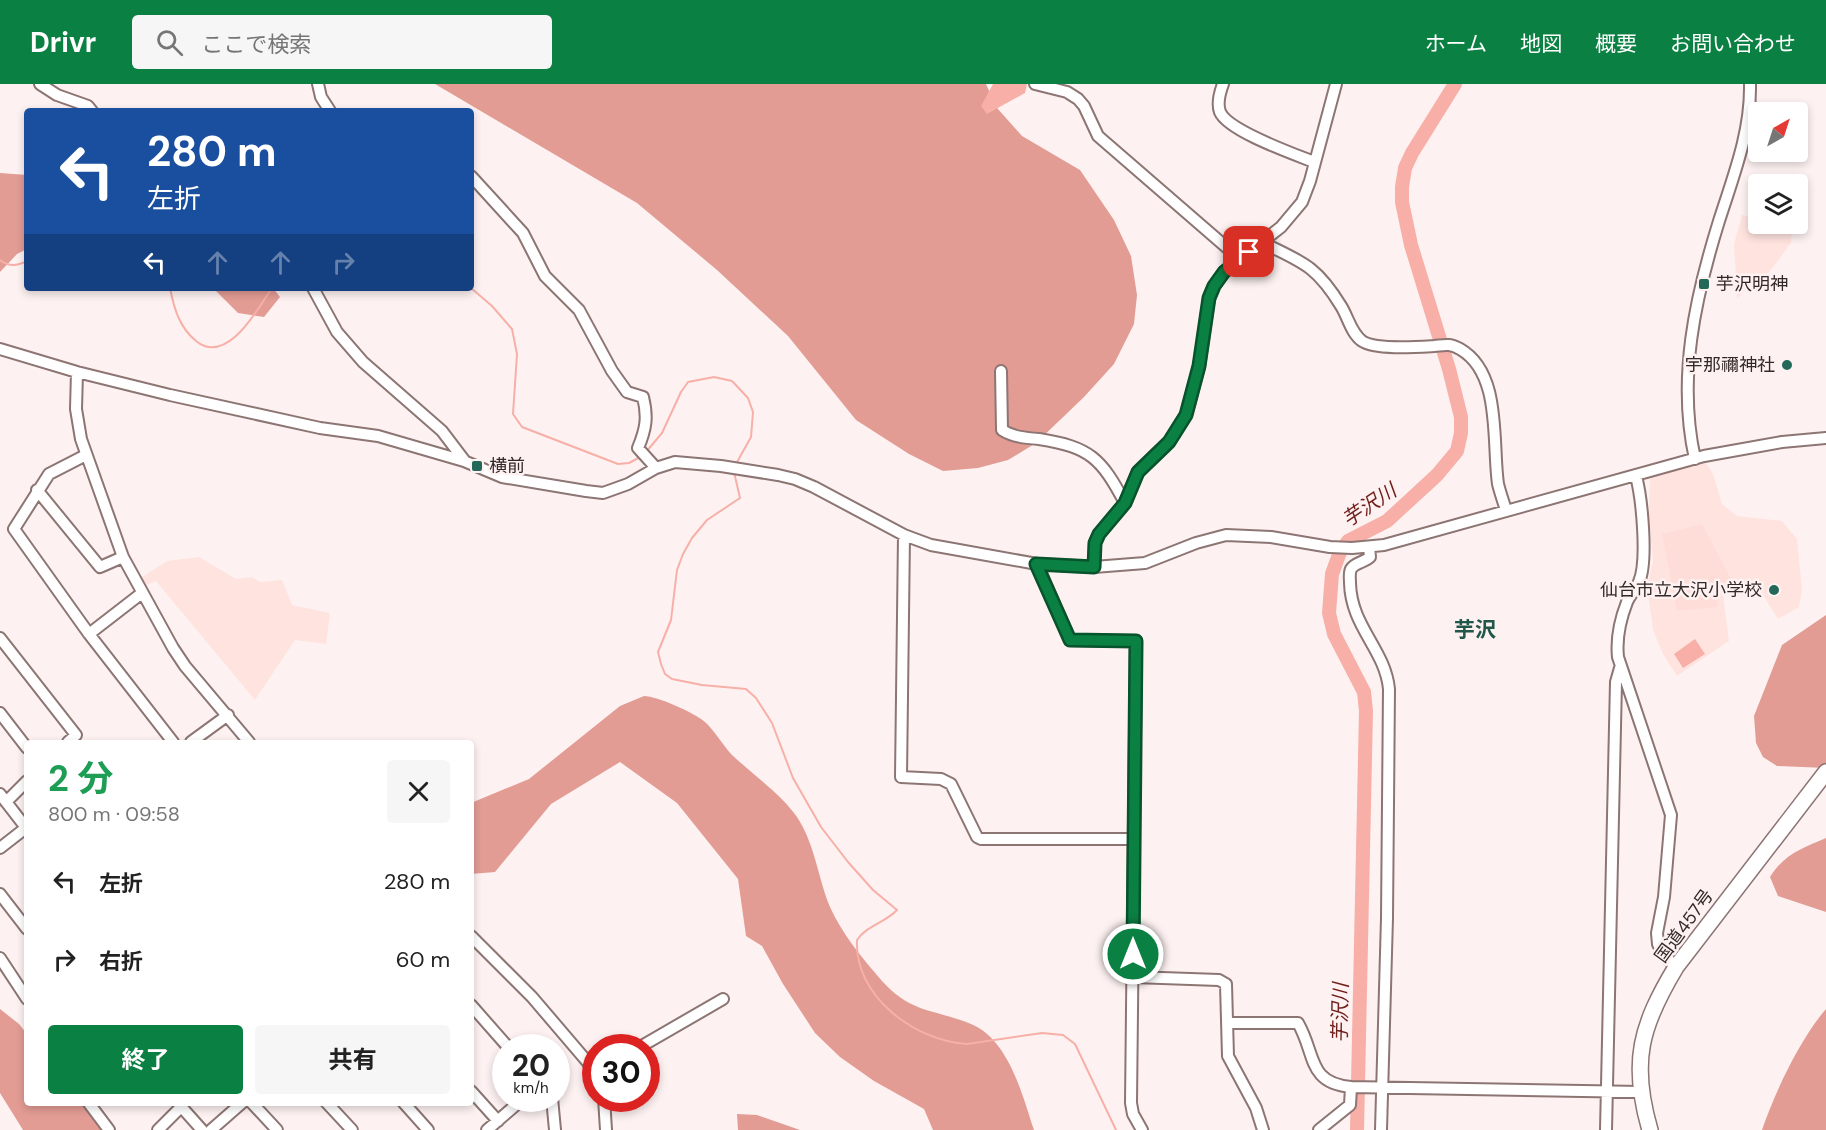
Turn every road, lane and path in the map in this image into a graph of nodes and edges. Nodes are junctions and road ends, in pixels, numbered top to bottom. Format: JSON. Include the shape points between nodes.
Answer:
{"nodes":[{"id":1,"x":40,"y":84,"type":"edge"},
{"id":2,"x":318,"y":84,"type":"edge"},
{"id":3,"x":1035,"y":84,"type":"edge"},
{"id":4,"x":1223,"y":84,"type":"edge"},
{"id":5,"x":1336,"y":84,"type":"edge"},
{"id":6,"x":1750,"y":84,"type":"edge"},
{"id":7,"x":90,"y":108,"type":"edge"},
{"id":8,"x":328,"y":108,"type":"edge"},
{"id":9,"x":1314,"y":162,"type":"junction"},
{"id":10,"x":474,"y":179,"type":"edge"},
{"id":11,"x":1261,"y":242,"type":"junction"},
{"id":12,"x":1240,"y":259,"type":"junction"},
{"id":13,"x":315,"y":291,"type":"edge"},
{"id":14,"x":0,"y":349,"type":"edge"},
{"id":15,"x":1001,"y":371,"type":"dead end"},
{"id":16,"x":77,"y":372,"type":"junction"},
{"id":17,"x":1826,"y":438,"type":"edge"},
{"id":18,"x":86,"y":455,"type":"junction"},
{"id":19,"x":1695,"y":459,"type":"junction"},
{"id":20,"x":464,"y":461,"type":"junction"},
{"id":21,"x":652,"y":465,"type":"junction"},
{"id":22,"x":1636,"y":476,"type":"junction"},
{"id":23,"x":37,"y":490,"type":"junction"},
{"id":24,"x":1125,"y":503,"type":"junction"},
{"id":25,"x":1506,"y":510,"type":"junction"},
{"id":26,"x":904,"y":535,"type":"junction"},
{"id":27,"x":1369,"y":547,"type":"junction"},
{"id":28,"x":123,"y":557,"type":"junction"},
{"id":29,"x":1036,"y":564,"type":"junction"},
{"id":30,"x":1094,"y":567,"type":"junction"},
{"id":31,"x":142,"y":593,"type":"junction"},
{"id":32,"x":88,"y":634,"type":"junction"},
{"id":33,"x":0,"y":638,"type":"edge"},
{"id":34,"x":1620,"y":668,"type":"junction"},
{"id":35,"x":0,"y":712,"type":"edge"},
{"id":36,"x":228,"y":715,"type":"junction"},
{"id":37,"x":70,"y":740,"type":"edge"},
{"id":38,"x":171,"y":740,"type":"edge"},
{"id":39,"x":194,"y":740,"type":"edge"},
{"id":40,"x":247,"y":740,"type":"edge"},
{"id":41,"x":24,"y":744,"type":"edge"},
{"id":42,"x":1826,"y":772,"type":"edge"},
{"id":43,"x":24,"y":783,"type":"edge"},
{"id":44,"x":3,"y":798,"type":"edge"},
{"id":45,"x":24,"y":824,"type":"edge"},
{"id":46,"x":24,"y":830,"type":"edge"},
{"id":47,"x":1134,"y":839,"type":"junction"},
{"id":48,"x":0,"y":848,"type":"edge"},
{"id":49,"x":0,"y":894,"type":"edge"},
{"id":50,"x":24,"y":925,"type":"edge"},
{"id":51,"x":474,"y":939,"type":"edge"},
{"id":52,"x":0,"y":958,"type":"edge"},
{"id":53,"x":1676,"y":967,"type":"junction"},
{"id":54,"x":1133,"y":977,"type":"junction"},
{"id":55,"x":24,"y":992,"type":"edge"},
{"id":56,"x":723,"y":999,"type":"dead end"},
{"id":57,"x":474,"y":1008,"type":"edge"},
{"id":58,"x":1227,"y":1023,"type":"junction"},
{"id":59,"x":497,"y":1034,"type":"edge"},
{"id":60,"x":660,"y":1035,"type":"edge"},
{"id":61,"x":582,"y":1056,"type":"edge"},
{"id":62,"x":1353,"y":1087,"type":"junction"},
{"id":63,"x":1381,"y":1087,"type":"junction"},
{"id":64,"x":1607,"y":1092,"type":"junction"},
{"id":65,"x":1641,"y":1092,"type":"junction"},
{"id":66,"x":474,"y":1094,"type":"edge"},
{"id":67,"x":91,"y":1106,"type":"edge"},
{"id":68,"x":178,"y":1106,"type":"edge"},
{"id":69,"x":180,"y":1106,"type":"edge"},
{"id":70,"x":238,"y":1106,"type":"edge"},
{"id":71,"x":255,"y":1106,"type":"edge"},
{"id":72,"x":330,"y":1106,"type":"edge"},
{"id":73,"x":407,"y":1106,"type":"edge"},
{"id":74,"x":507,"y":1112,"type":"edge"},
{"id":75,"x":553,"y":1112,"type":"edge"},
{"id":76,"x":605,"y":1112,"type":"edge"},
{"id":77,"x":498,"y":1120,"type":"junction"},
{"id":78,"x":109,"y":1130,"type":"edge"},
{"id":79,"x":159,"y":1130,"type":"edge"},
{"id":80,"x":202,"y":1130,"type":"edge"},
{"id":81,"x":211,"y":1130,"type":"edge"},
{"id":82,"x":277,"y":1130,"type":"edge"},
{"id":83,"x":352,"y":1130,"type":"edge"},
{"id":84,"x":428,"y":1130,"type":"edge"},
{"id":85,"x":487,"y":1130,"type":"edge"},
{"id":86,"x":555,"y":1130,"type":"edge"},
{"id":87,"x":606,"y":1130,"type":"edge"},
{"id":88,"x":1142,"y":1130,"type":"edge"},
{"id":89,"x":1263,"y":1130,"type":"edge"},
{"id":90,"x":1318,"y":1130,"type":"edge"},
{"id":91,"x":1381,"y":1130,"type":"edge"},
{"id":92,"x":1606,"y":1130,"type":"edge"},
{"id":93,"x":1650,"y":1130,"type":"edge"}],
"edges":[{"from":1,"to":7,"type":"street"},
{"from":2,"to":8,"type":"street"},
{"from":3,"to":12,"type":"street","via":[[1078,99],[1098,136]]},
{"from":4,"to":9,"type":"street","via":[[1219,104],[1225,118],[1256,137]]},
{"from":5,"to":9,"type":"street"},
{"from":6,"to":19,"type":"street","via":[[1747,129],[1707,261],[1692,336],[1686,386]]},
{"from":9,"to":11,"type":"street","via":[[1306,194],[1296,211]]},
{"from":10,"to":21,"type":"street","via":[[523,234],[545,276],[579,309],[627,392],[643,398],[646,430],[638,448]]},
{"from":11,"to":12,"type":"street"},
{"from":11,"to":25,"type":"street","via":[[1298,259],[1316,273],[1363,341],[1381,346],[1448,343],[1475,361],[1491,397],[1499,486]]},
{"from":12,"to":24,"type":"street","via":[[1217,279],[1211,291],[1199,366],[1186,415],[1169,442],[1138,472]]},
{"from":13,"to":20,"type":"street","via":[[337,332],[356,354],[442,431]]},
{"from":14,"to":16,"type":"street"},
{"from":15,"to":24,"type":"street","via":[[1002,430],[1013,436],[1087,452],[1109,474]]},
{"from":16,"to":18,"type":"street","via":[[76,409]]},
{"from":16,"to":20,"type":"street","via":[[320,428],[378,436]]},
{"from":17,"to":19,"type":"street","via":[[1782,442]]},
{"from":18,"to":23,"type":"street","via":[[49,474]]},
{"from":18,"to":28,"type":"street"},
{"from":19,"to":22,"type":"street"},
{"from":20,"to":21,"type":"street","via":[[502,477],[603,493],[628,484]]},
{"from":21,"to":26,"type":"street","via":[[675,462],[730,467],[795,479]]},
{"from":22,"to":25,"type":"street"},
{"from":22,"to":34,"type":"street","via":[[1644,560],[1618,632]]},
{"from":23,"to":28,"type":"street","via":[[100,567]]},
{"from":23,"to":32,"type":"street","via":[[14,529]]},
{"from":24,"to":30,"type":"street","via":[[1095,543]]},
{"from":25,"to":27,"type":"street"},
{"from":26,"to":29,"type":"street","via":[[939,547]]},
{"from":26,"to":47,"type":"street","via":[[902,777],[941,779],[951,784],[981,839]]},
{"from":27,"to":30,"type":"street","via":[[1333,547],[1271,537],[1226,535],[1145,563]]},
{"from":27,"to":63,"type":"street","via":[[1368,560],[1350,571],[1350,586],[1353,610],[1380,657],[1389,689]]},
{"from":28,"to":31,"type":"street"},
{"from":29,"to":30,"type":"street"},
{"from":29,"to":47,"type":"street","via":[[1070,640],[1136,641]]},
{"from":31,"to":32,"type":"street"},
{"from":31,"to":36,"type":"street","via":[[185,666]]},
{"from":32,"to":38,"type":"street"},
{"from":33,"to":37,"type":"street","via":[[76,735]]},
{"from":34,"to":53,"type":"street","via":[[1671,815],[1657,933],[1662,953]]},
{"from":34,"to":64,"type":"street","via":[[1616,682]]},
{"from":35,"to":41,"type":"street"},
{"from":36,"to":39,"type":"street"},
{"from":36,"to":40,"type":"street"},
{"from":42,"to":53,"type":"highway","name":"国道457号"},
{"from":43,"to":44,"type":"street"},
{"from":44,"to":45,"type":"street"},
{"from":46,"to":48,"type":"street"},
{"from":47,"to":54,"type":"street"},
{"from":49,"to":50,"type":"street"},
{"from":51,"to":61,"type":"street","via":[[532,997]]},
{"from":52,"to":55,"type":"street"},
{"from":53,"to":65,"type":"highway","name":"国道457号","via":[[1650,1015],[1643,1038]]},
{"from":54,"to":58,"type":"street","via":[[1223,981]]},
{"from":54,"to":88,"type":"street","via":[[1131,1103]]},
{"from":56,"to":60,"type":"street"},
{"from":57,"to":59,"type":"street"},
{"from":58,"to":62,"type":"street","via":[[1298,1023],[1320,1074],[1335,1086]]},
{"from":58,"to":89,"type":"street","via":[[1228,1056],[1256,1108]]},
{"from":62,"to":63,"type":"street"},
{"from":62,"to":90,"type":"street","via":[[1350,1105]]},
{"from":63,"to":64,"type":"street"},
{"from":63,"to":91,"type":"street"},
{"from":64,"to":65,"type":"street"},
{"from":64,"to":92,"type":"street"},
{"from":65,"to":93,"type":"highway","name":"国道457号"},
{"from":66,"to":77,"type":"street"},
{"from":67,"to":78,"type":"street"},
{"from":68,"to":79,"type":"street"},
{"from":69,"to":80,"type":"street"},
{"from":70,"to":81,"type":"street"},
{"from":71,"to":82,"type":"street"},
{"from":72,"to":83,"type":"street"},
{"from":73,"to":84,"type":"street"},
{"from":74,"to":77,"type":"street"},
{"from":75,"to":86,"type":"street"},
{"from":76,"to":87,"type":"street"},
{"from":77,"to":85,"type":"street"}]}
